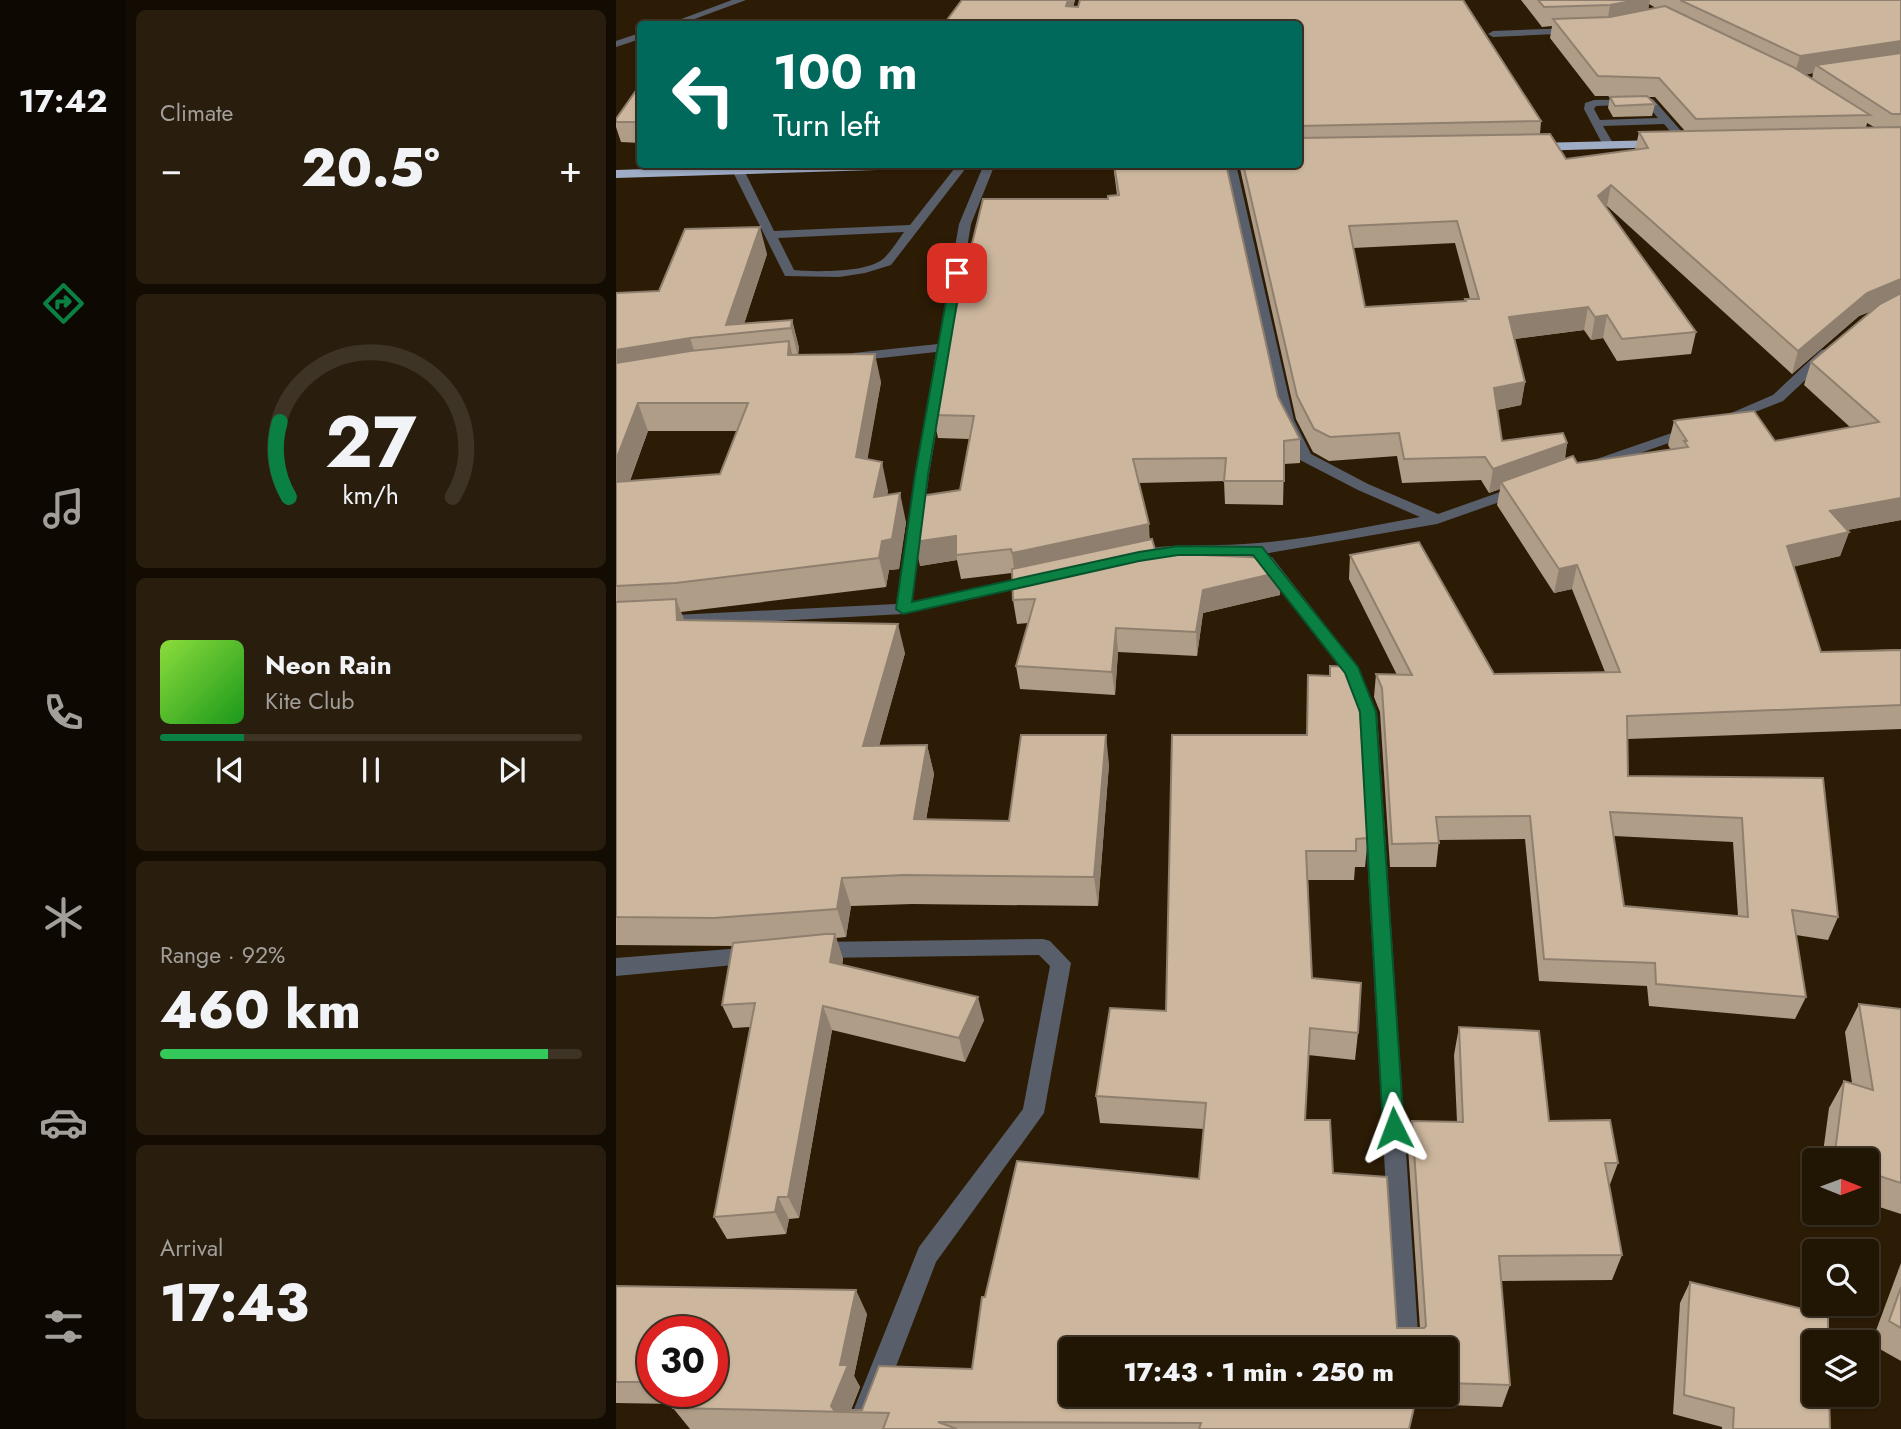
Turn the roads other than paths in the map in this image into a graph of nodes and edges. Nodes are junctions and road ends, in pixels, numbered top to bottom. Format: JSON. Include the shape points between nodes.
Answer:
{"nodes":[{"id":1,"x":741,"y":0,"type":"edge"},
{"id":2,"x":682,"y":21,"type":"edge"},
{"id":3,"x":1581,"y":31,"type":"edge"},
{"id":4,"x":1493,"y":34,"type":"dead end"},
{"id":5,"x":637,"y":37,"type":"edge"},
{"id":6,"x":616,"y":44,"type":"edge"},
{"id":7,"x":1668,"y":121,"type":"junction"},
{"id":8,"x":1597,"y":123,"type":"junction"},
{"id":9,"x":1693,"y":143,"type":"joint"},
{"id":10,"x":1608,"y":145,"type":"junction"},
{"id":11,"x":1515,"y":147,"type":"edge"},
{"id":12,"x":806,"y":168,"type":"edge"},
{"id":13,"x":961,"y":168,"type":"edge"},
{"id":14,"x":988,"y":168,"type":"edge"},
{"id":15,"x":1231,"y":168,"type":"edge"},
{"id":16,"x":738,"y":170,"type":"junction"},
{"id":17,"x":616,"y":174,"type":"edge"},
{"id":18,"x":913,"y":228,"type":"junction"},
{"id":19,"x":770,"y":235,"type":"junction"},
{"id":20,"x":1840,"y":342,"type":"edge"},
{"id":21,"x":943,"y":347,"type":"junction"},
{"id":22,"x":835,"y":359,"type":"edge"},
{"id":23,"x":1570,"y":472,"type":"edge"},
{"id":24,"x":1533,"y":485,"type":"edge"},
{"id":25,"x":1437,"y":519,"type":"junction"},
{"id":26,"x":1257,"y":550,"type":"junction"},
{"id":27,"x":1126,"y":559,"type":"edge"},
{"id":28,"x":1048,"y":577,"type":"edge"},
{"id":29,"x":903,"y":609,"type":"junction"},
{"id":30,"x":616,"y":624,"type":"edge"},
{"id":31,"x":616,"y":967,"type":"edge"},
{"id":32,"x":1406,"y":1337,"type":"edge"},
{"id":33,"x":859,"y":1429,"type":"edge"}],
"edges":[{"from":1,"to":2,"type":"street"},
{"from":3,"to":4,"type":"street"},
{"from":5,"to":6,"type":"street"},
{"from":7,"to":8,"type":"street"},
{"from":7,"to":8,"type":"street","via":[[1653,103],[1643,100],[1589,105]]},
{"from":7,"to":9,"type":"street"},
{"from":8,"to":10,"type":"street"},
{"from":9,"to":10,"type":"highway"},
{"from":10,"to":11,"type":"highway"},
{"from":12,"to":16,"type":"highway"},
{"from":13,"to":18,"type":"street"},
{"from":14,"to":21,"type":"street","via":[[965,224]]},
{"from":15,"to":25,"type":"street","via":[[1287,420],[1305,457]]},
{"from":16,"to":17,"type":"highway"},
{"from":16,"to":19,"type":"street"},
{"from":18,"to":19,"type":"street"},
{"from":18,"to":19,"type":"street","via":[[887,262],[874,269],[801,275],[789,273]]},
{"from":20,"to":23,"type":"street","via":[[1778,398]]},
{"from":21,"to":22,"type":"street"},
{"from":21,"to":29,"type":"street"},
{"from":24,"to":25,"type":"street"},
{"from":25,"to":26,"type":"street"},
{"from":26,"to":27,"type":"street","via":[[1178,551]]},
{"from":26,"to":32,"type":"street","via":[[1353,671],[1368,712]]},
{"from":28,"to":29,"type":"street"},
{"from":29,"to":30,"type":"street"},
{"from":31,"to":33,"type":"street","via":[[835,948],[1043,947],[1061,963],[1033,1113],[927,1255]]}]}
